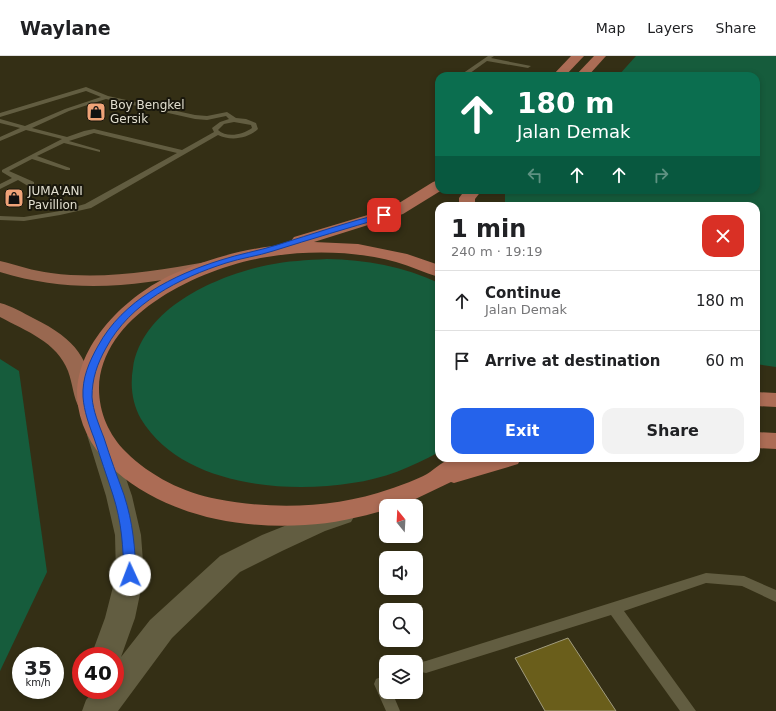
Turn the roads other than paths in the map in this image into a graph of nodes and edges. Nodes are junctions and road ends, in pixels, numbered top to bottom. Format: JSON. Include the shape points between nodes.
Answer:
{"nodes":[{"id":1,"x":578,"y":56,"type":"edge"},
{"id":2,"x":600,"y":56,"type":"edge"},
{"id":3,"x":489,"y":58,"type":"edge"},
{"id":4,"x":528,"y":66,"type":"dead end"},
{"id":5,"x":468,"y":72,"type":"edge"},
{"id":6,"x":562,"y":72,"type":"edge"},
{"id":7,"x":585,"y":72,"type":"edge"},
{"id":8,"x":106,"y":97,"type":"junction"},
{"id":9,"x":0,"y":115,"type":"edge"},
{"id":10,"x":234,"y":120,"type":"junction"},
{"id":11,"x":0,"y":121,"type":"edge"},
{"id":12,"x":23,"y":128,"type":"junction"},
{"id":13,"x":216,"y":133,"type":"junction"},
{"id":14,"x":0,"y":139,"type":"edge"},
{"id":15,"x":66,"y":140,"type":"junction"},
{"id":16,"x":98,"y":152,"type":"dead end"},
{"id":17,"x":182,"y":152,"type":"junction"},
{"id":18,"x":32,"y":157,"type":"junction"},
{"id":19,"x":68,"y":169,"type":"dead end"},
{"id":20,"x":17,"y":178,"type":"junction"},
{"id":21,"x":31,"y":184,"type":"dead end"},
{"id":22,"x":0,"y":187,"type":"edge"},
{"id":23,"x":435,"y":187,"type":"edge"},
{"id":24,"x":0,"y":218,"type":"edge"},
{"id":25,"x":256,"y":254,"type":"junction"},
{"id":26,"x":0,"y":266,"type":"edge"},
{"id":27,"x":209,"y":266,"type":"junction"},
{"id":28,"x":435,"y":269,"type":"edge"},
{"id":29,"x":0,"y":309,"type":"edge"},
{"id":30,"x":760,"y":399,"type":"edge"},
{"id":31,"x":776,"y":400,"type":"edge"},
{"id":32,"x":93,"y":420,"type":"junction"},
{"id":33,"x":760,"y":440,"type":"edge"},
{"id":34,"x":776,"y":441,"type":"edge"},
{"id":35,"x":464,"y":462,"type":"edge"},
{"id":36,"x":495,"y":462,"type":"edge"},
{"id":37,"x":441,"y":478,"type":"junction"},
{"id":38,"x":392,"y":499,"type":"edge"},
{"id":39,"x":379,"y":503,"type":"edge"},
{"id":40,"x":379,"y":504,"type":"edge"},
{"id":41,"x":776,"y":596,"type":"edge"},
{"id":42,"x":614,"y":608,"type":"junction"},
{"id":43,"x":109,"y":647,"type":"edge"},
{"id":44,"x":426,"y":667,"type":"dead end"},
{"id":45,"x":124,"y":676,"type":"edge"},
{"id":46,"x":91,"y":699,"type":"edge"},
{"id":47,"x":107,"y":699,"type":"edge"},
{"id":48,"x":388,"y":699,"type":"edge"},
{"id":49,"x":87,"y":711,"type":"edge"},
{"id":50,"x":98,"y":711,"type":"edge"},
{"id":51,"x":393,"y":711,"type":"edge"},
{"id":52,"x":689,"y":711,"type":"edge"}],
"edges":[{"from":1,"to":6,"type":"highway"},
{"from":2,"to":7,"type":"highway"},
{"from":3,"to":4,"type":"lane"},
{"from":3,"to":5,"type":"lane"},
{"from":8,"to":9,"type":"lane","via":[[86,89]]},
{"from":8,"to":10,"type":"lane","via":[[195,117],[207,118],[227,114]]},
{"from":8,"to":12,"type":"lane"},
{"from":10,"to":13,"type":"lane","via":[[218,125],[215,128]]},
{"from":10,"to":13,"type":"lane","via":[[251,122],[255,129],[241,136]]},
{"from":11,"to":12,"type":"lane"},
{"from":12,"to":14,"type":"lane"},
{"from":12,"to":15,"type":"lane"},
{"from":13,"to":17,"type":"lane"},
{"from":15,"to":16,"type":"lane"},
{"from":15,"to":17,"type":"lane","via":[[94,131]]},
{"from":15,"to":18,"type":"lane"},
{"from":17,"to":24,"type":"lane","via":[[88,206],[24,219]]},
{"from":18,"to":19,"type":"lane"},
{"from":18,"to":20,"type":"lane","via":[[4,171]]},
{"from":20,"to":21,"type":"lane"},
{"from":20,"to":22,"type":"lane"},
{"from":23,"to":25,"type":"highway","via":[[397,211]]},
{"from":25,"to":27,"type":"highway"},
{"from":25,"to":28,"type":"highway","via":[[302,248],[355,249],[392,255]]},
{"from":26,"to":27,"type":"main road","via":[[49,279],[80,282],[122,281]]},
{"from":27,"to":32,"type":"highway","via":[[183,277],[147,298],[126,314],[110,333],[97,353],[90,375],[88,397]]},
{"from":29,"to":32,"type":"main road","via":[[58,340],[68,351],[79,369]]},
{"from":30,"to":31,"type":"highway"},
{"from":32,"to":39,"type":"highway","via":[[103,441],[120,462],[144,480],[173,495],[208,507],[246,514],[294,516],[349,510]]},
{"from":32,"to":43,"type":"street","via":[[119,496],[127,527],[130,562],[130,575],[120,618]]},
{"from":33,"to":34,"type":"highway"},
{"from":35,"to":37,"type":"highway"},
{"from":36,"to":37,"type":"highway"},
{"from":37,"to":38,"type":"highway"},
{"from":40,"to":45,"type":"street","via":[[316,524],[230,564],[161,629]]},
{"from":41,"to":42,"type":"lane","via":[[744,581],[706,578]]},
{"from":42,"to":44,"type":"lane"},
{"from":42,"to":52,"type":"lane"},
{"from":46,"to":49,"type":"street"},
{"from":47,"to":50,"type":"street"},
{"from":48,"to":51,"type":"lane"}]}
